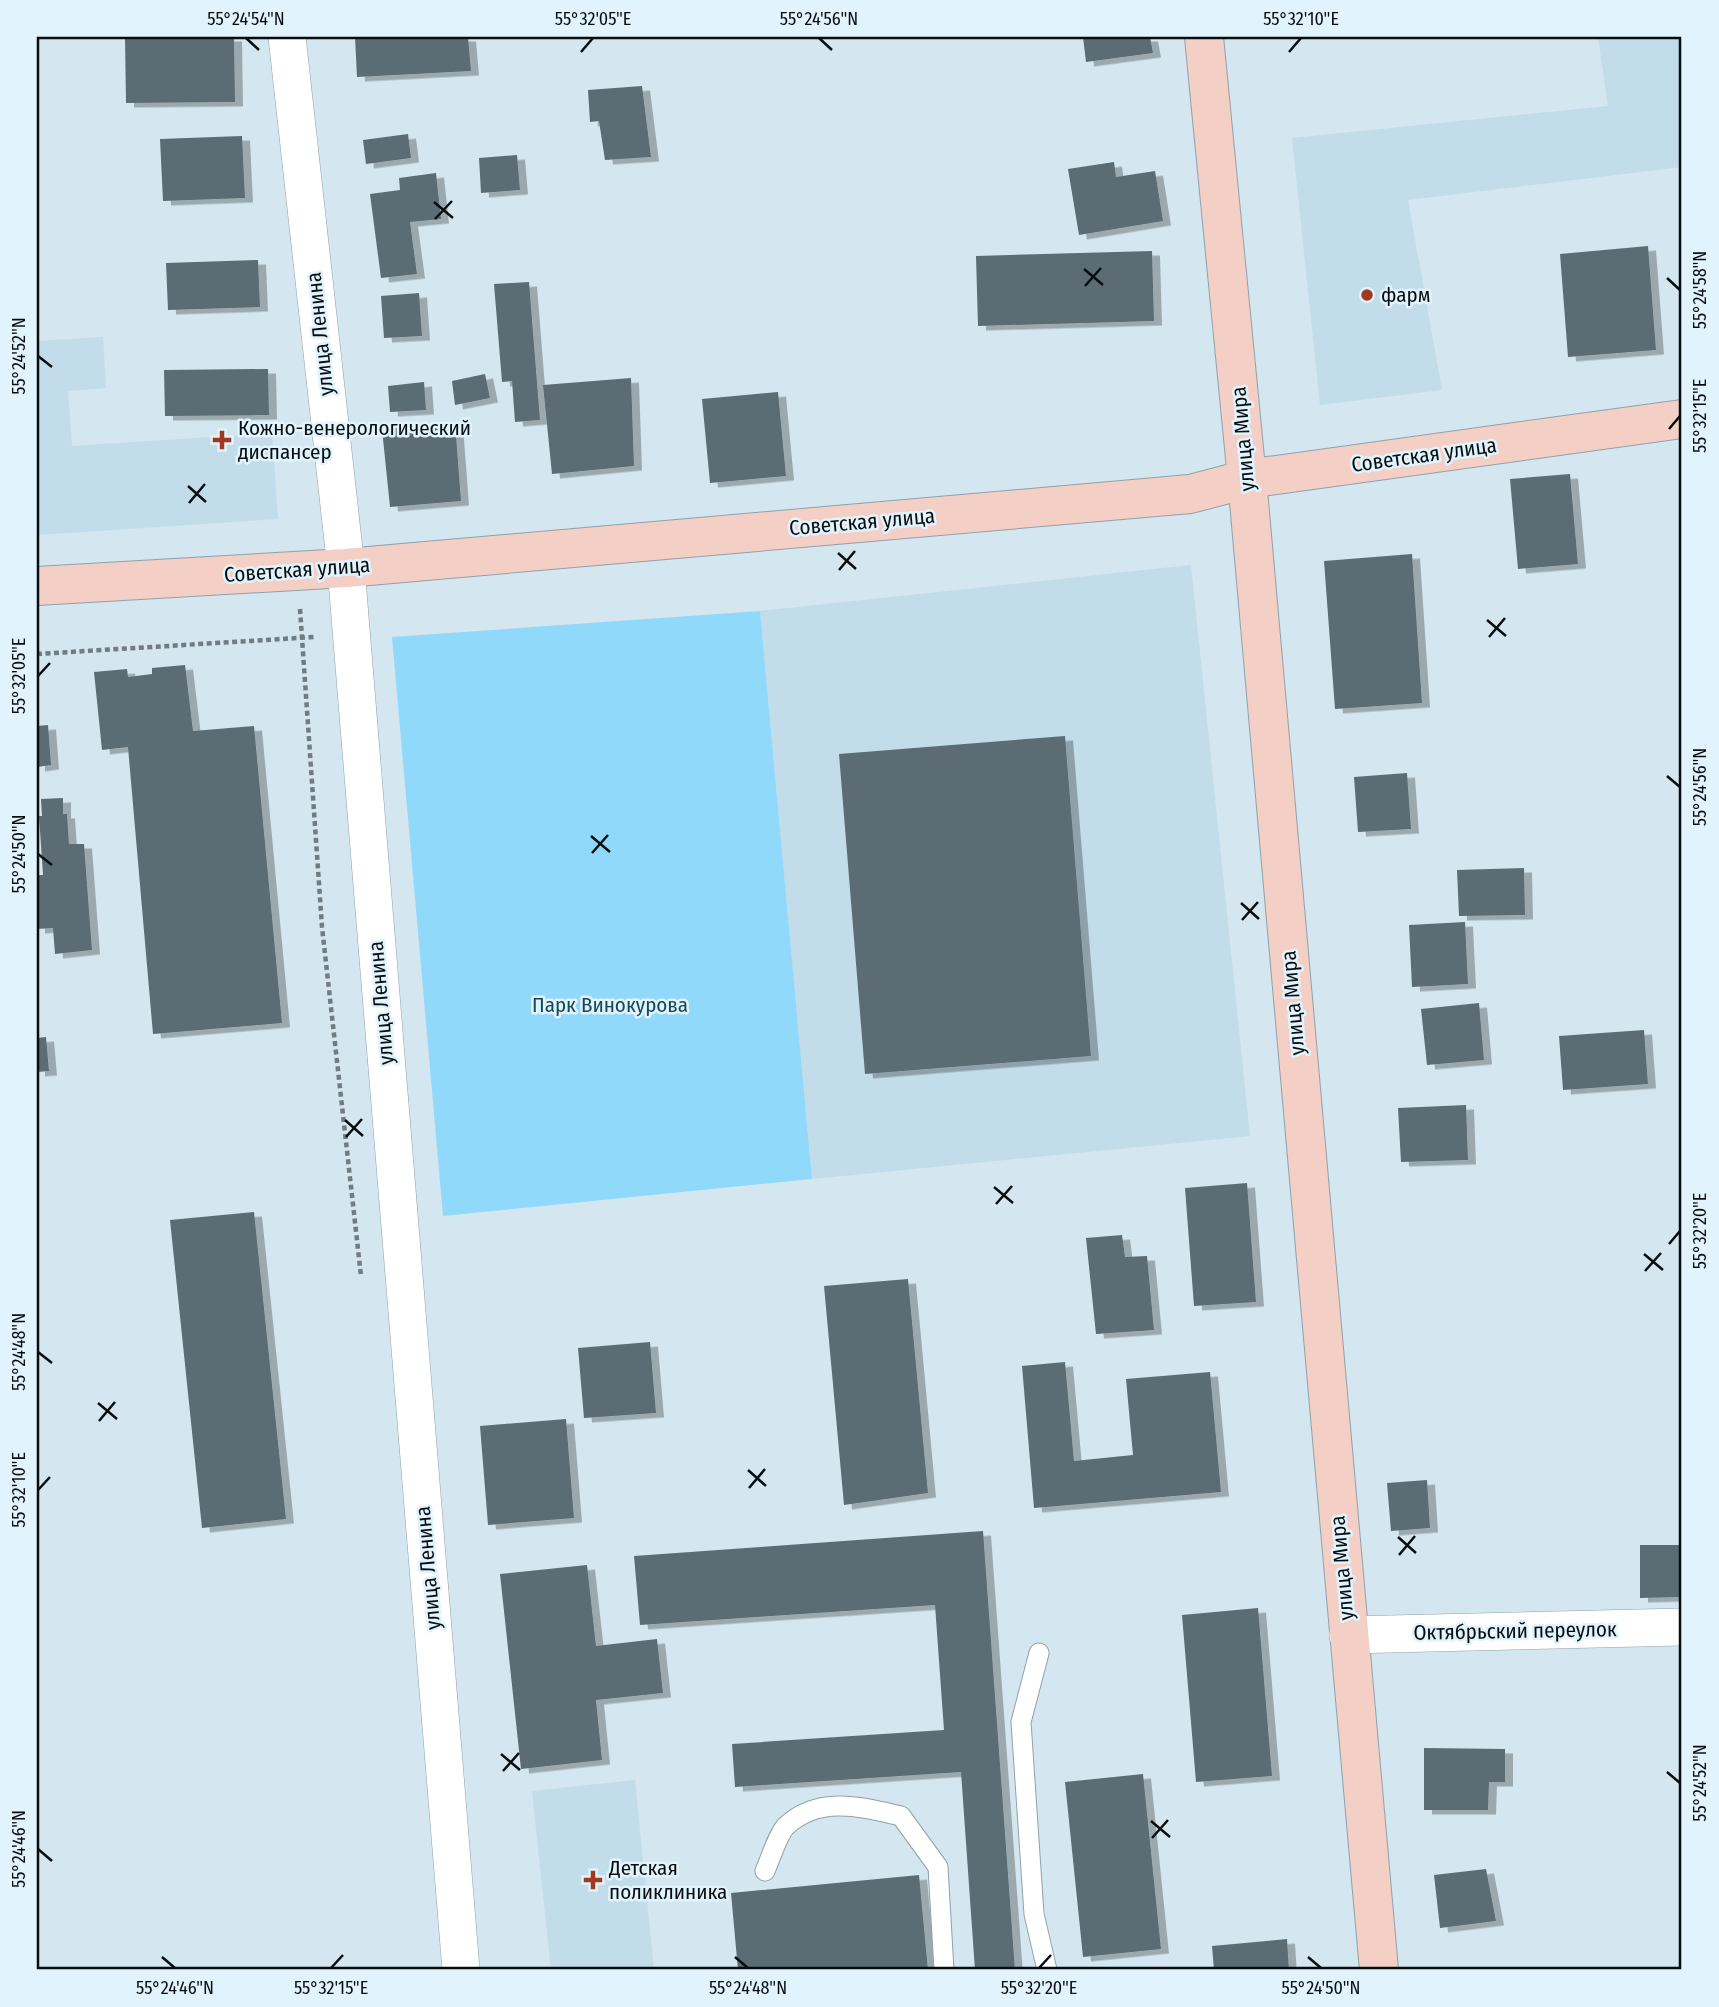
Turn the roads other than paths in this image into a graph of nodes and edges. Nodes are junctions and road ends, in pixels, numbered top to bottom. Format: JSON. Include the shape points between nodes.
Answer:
{"nodes":[{"id":1,"x":287,"y":37,"type":"edge"},
{"id":2,"x":1204,"y":37,"type":"edge"},
{"id":3,"x":1682,"y":419,"type":"edge"},
{"id":4,"x":1247,"y":479,"type":"junction"},
{"id":5,"x":346,"y":568,"type":"junction"},
{"id":6,"x":37,"y":586,"type":"edge"},
{"id":7,"x":1682,"y":1627,"type":"edge"},
{"id":8,"x":1348,"y":1634,"type":"junction"},
{"id":9,"x":1039,"y":1653,"type":"dead end"},
{"id":10,"x":765,"y":1871,"type":"dead end"},
{"id":11,"x":461,"y":1970,"type":"edge"},
{"id":12,"x":944,"y":1970,"type":"edge"},
{"id":13,"x":1048,"y":1970,"type":"edge"},
{"id":14,"x":1379,"y":1970,"type":"edge"}],
"edges":[{"from":1,"to":5,"type":"street","name":"улица Ленина"},
{"from":2,"to":4,"type":"main road","name":"улица Мира"},
{"from":3,"to":4,"type":"main road","name":"Советская улица"},
{"from":4,"to":5,"type":"main road","name":"Советская улица","via":[[1190,494]]},
{"from":4,"to":8,"type":"main road","name":"улица Мира"},
{"from":5,"to":6,"type":"main road","name":"Советская улица"},
{"from":5,"to":11,"type":"street","name":"улица Ленина"},
{"from":7,"to":8,"type":"street","name":"Октябрьский переулок"},
{"from":8,"to":14,"type":"main road","name":"улица Мира"},
{"from":9,"to":13,"type":"lane","via":[[1021,1722],[1034,1914]]},
{"from":10,"to":12,"type":"lane","via":[[785,1827],[818,1807],[860,1807],[901,1816],[938,1867]]}]}
